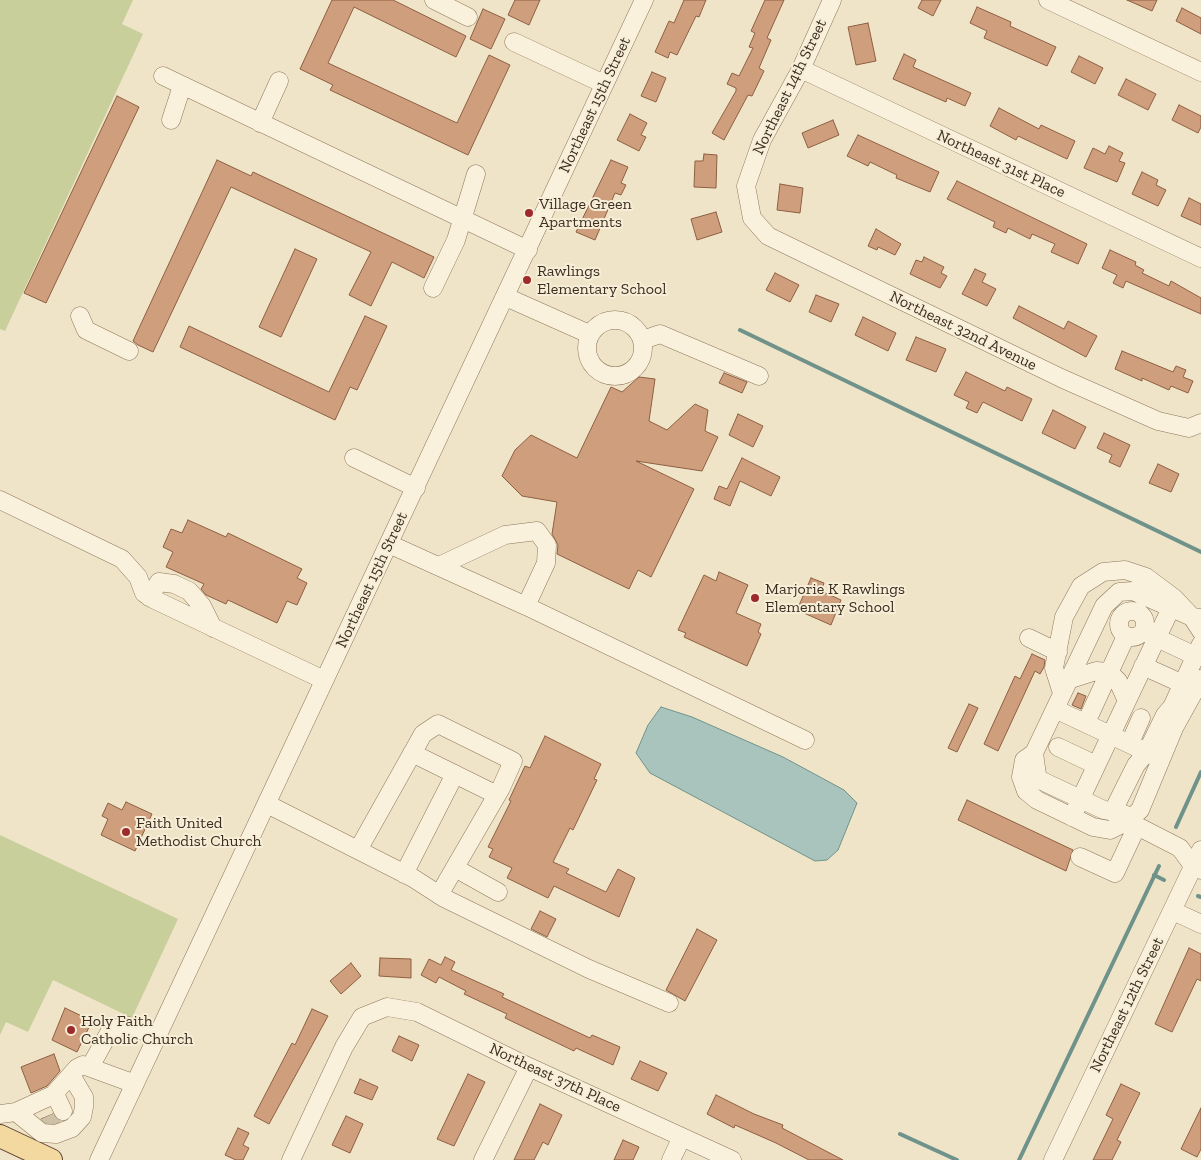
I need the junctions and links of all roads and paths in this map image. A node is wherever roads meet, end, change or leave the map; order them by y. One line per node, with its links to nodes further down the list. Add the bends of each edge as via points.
1 (434, 0): 5 (street)
2 (644, 0): 11 (street, Northeast 15th Street)
3 (832, 0): 7 (street, Northeast 14th Street)
4 (1048, 0): 8 (street)
5 (468, 16)
6 (514, 42): 11 (street)
7 (801, 68): 16 (street, Northeast 14th Street, via 762,140 746,186); 19 (street, Northeast 31st Place)
8 (1201, 72)
9 (163, 76): 12 (street)
10 (279, 80): 14 (street)
11 (604, 84): 18 (street, Northeast 15th Street)
12 (182, 86): 13 (street); 14 (street)
13 (171, 120)
14 (260, 123): 17 (street)
15 (476, 174): 17 (street)
16 (749, 204): 27 (street, Northeast 32nd Avenue, via 752,218 768,236 821,263 1158,422 1189,428)
17 (463, 220): 18 (street); 20 (street)
18 (528, 250): 21 (street, Northeast 15th Street)
19 (1201, 258)
20 (433, 288)
21 (506, 297): 23 (street); 29 (street, Northeast 15th Street)
22 (80, 316): 25 (street, via 86,330)
23 (588, 334): 24 (street, via 606,320 629,322); 24 (street, via 586,357 601,374 616,376 623,376 641,362)
24 (643, 340): 26 (street, via 660,334)
25 (129, 351)
26 (759, 376)
27 (1199, 424)
28 (354, 458): 29 (street)
29 (416, 488): 31 (street, Northeast 15th Street)
30 (0, 500): 44 (street, via 122,558 132,567 144,593 150,597)
31 (389, 544): 32 (street); 44 (street, Northeast 15th Street)
32 (439, 566): 33 (street); 33 (street, via 505,535 537,531 547,545 546,563)
33 (526, 606): 51 (street)
34 (1171, 608): 35 (street); 38 (street); 46 (street, via 1133,591 1119,592 1104,606)
35 (1198, 622): 40 (street, via 1146,577 1125,570 1103,572 1080,586 1072,599 1064,617)
36 (1126, 636): 42 (street)
37 (1029, 638): 40 (street)
38 (1157, 638): 39 (street); 41 (street)
39 (1195, 648): 45 (street)
40 (1058, 652): 46 (street, via 1054,668)
41 (1143, 666): 45 (street); 47 (street)
42 (1109, 672): 46 (street, via 1096,671); 47 (street, via 1118,681); 48 (street)
43 (1201, 679): 56 (street)
44 (324, 680): 61 (street, Northeast 15th Street)
45 (1183, 684): 56 (street)
46 (1062, 694): 50 (street); 55 (street)
47 (1127, 701): 50 (street)
48 (1090, 714)
49 (1141, 718): 52 (street)
50 (1111, 734): 52 (street); 57 (street)
51 (806, 740)
52 (1130, 744): 56 (street)
53 (1058, 747): 57 (street)
54 (412, 752): 58 (street); 59 (street, via 423,734 438,724 513,761); 64 (street)
55 (1034, 753): 60 (street, via 1040,780); 62 (street, via 1024,760 1021,776 1026,791)
56 (1154, 755): 63 (street, via 1140,810)
57 (1096, 765): 60 (street)
58 (455, 774): 59 (street); 69 (street)
59 (497, 795): 67 (street)
60 (1081, 800): 62 (street); 63 (street)
61 (267, 804): 64 (street); 75 (street, Northeast 15th Street)
62 (1072, 817): 63 (street, via 1093,827 1110,830)
63 (1127, 819): 66 (street, via 1115,873); 68 (street, via 1180,848)
64 (358, 850): 69 (street)
65 (1201, 850): 68 (street, Northeast 12th Street)
66 (1080, 857)
67 (454, 868): 70 (street); 71 (street)
68 (1197, 868): 72 (street, Northeast 12th Street)
69 (404, 874): 71 (street)
70 (498, 892)
71 (439, 895): 74 (street, via 589,969)
72 (1173, 911): 73 (street); 90 (street, Northeast 12th Street)
73 (1201, 924)
74 (669, 1003)
75 (158, 1036): 76 (street, via 125,1025 110,1031); 79 (street, Northeast 15th Street)
76 (90, 1067): 78 (street, via 77,1068); 79 (street)
77 (529, 1067): 83 (street, Northeast 37th Place); 86 (street, Northeast 37th Place, via 417,1012 387,1006 362,1017 344,1048); 87 (street)
78 (71, 1076): 81 (street); 81 (street, via 84,1096 82,1116)
79 (135, 1084): 85 (street, Northeast 15th Street)
80 (8, 1113): 81 (street); 81 (street, via 42,1133)
81 (56, 1117)
82 (0, 1136): 84 (main road)
83 (682, 1137): 88 (street); 89 (street, Northeast 37th Place)
84 (51, 1160)
85 (99, 1160)
86 (292, 1160)
87 (483, 1160)
88 (671, 1160)
89 (732, 1160)
90 (1053, 1160)

